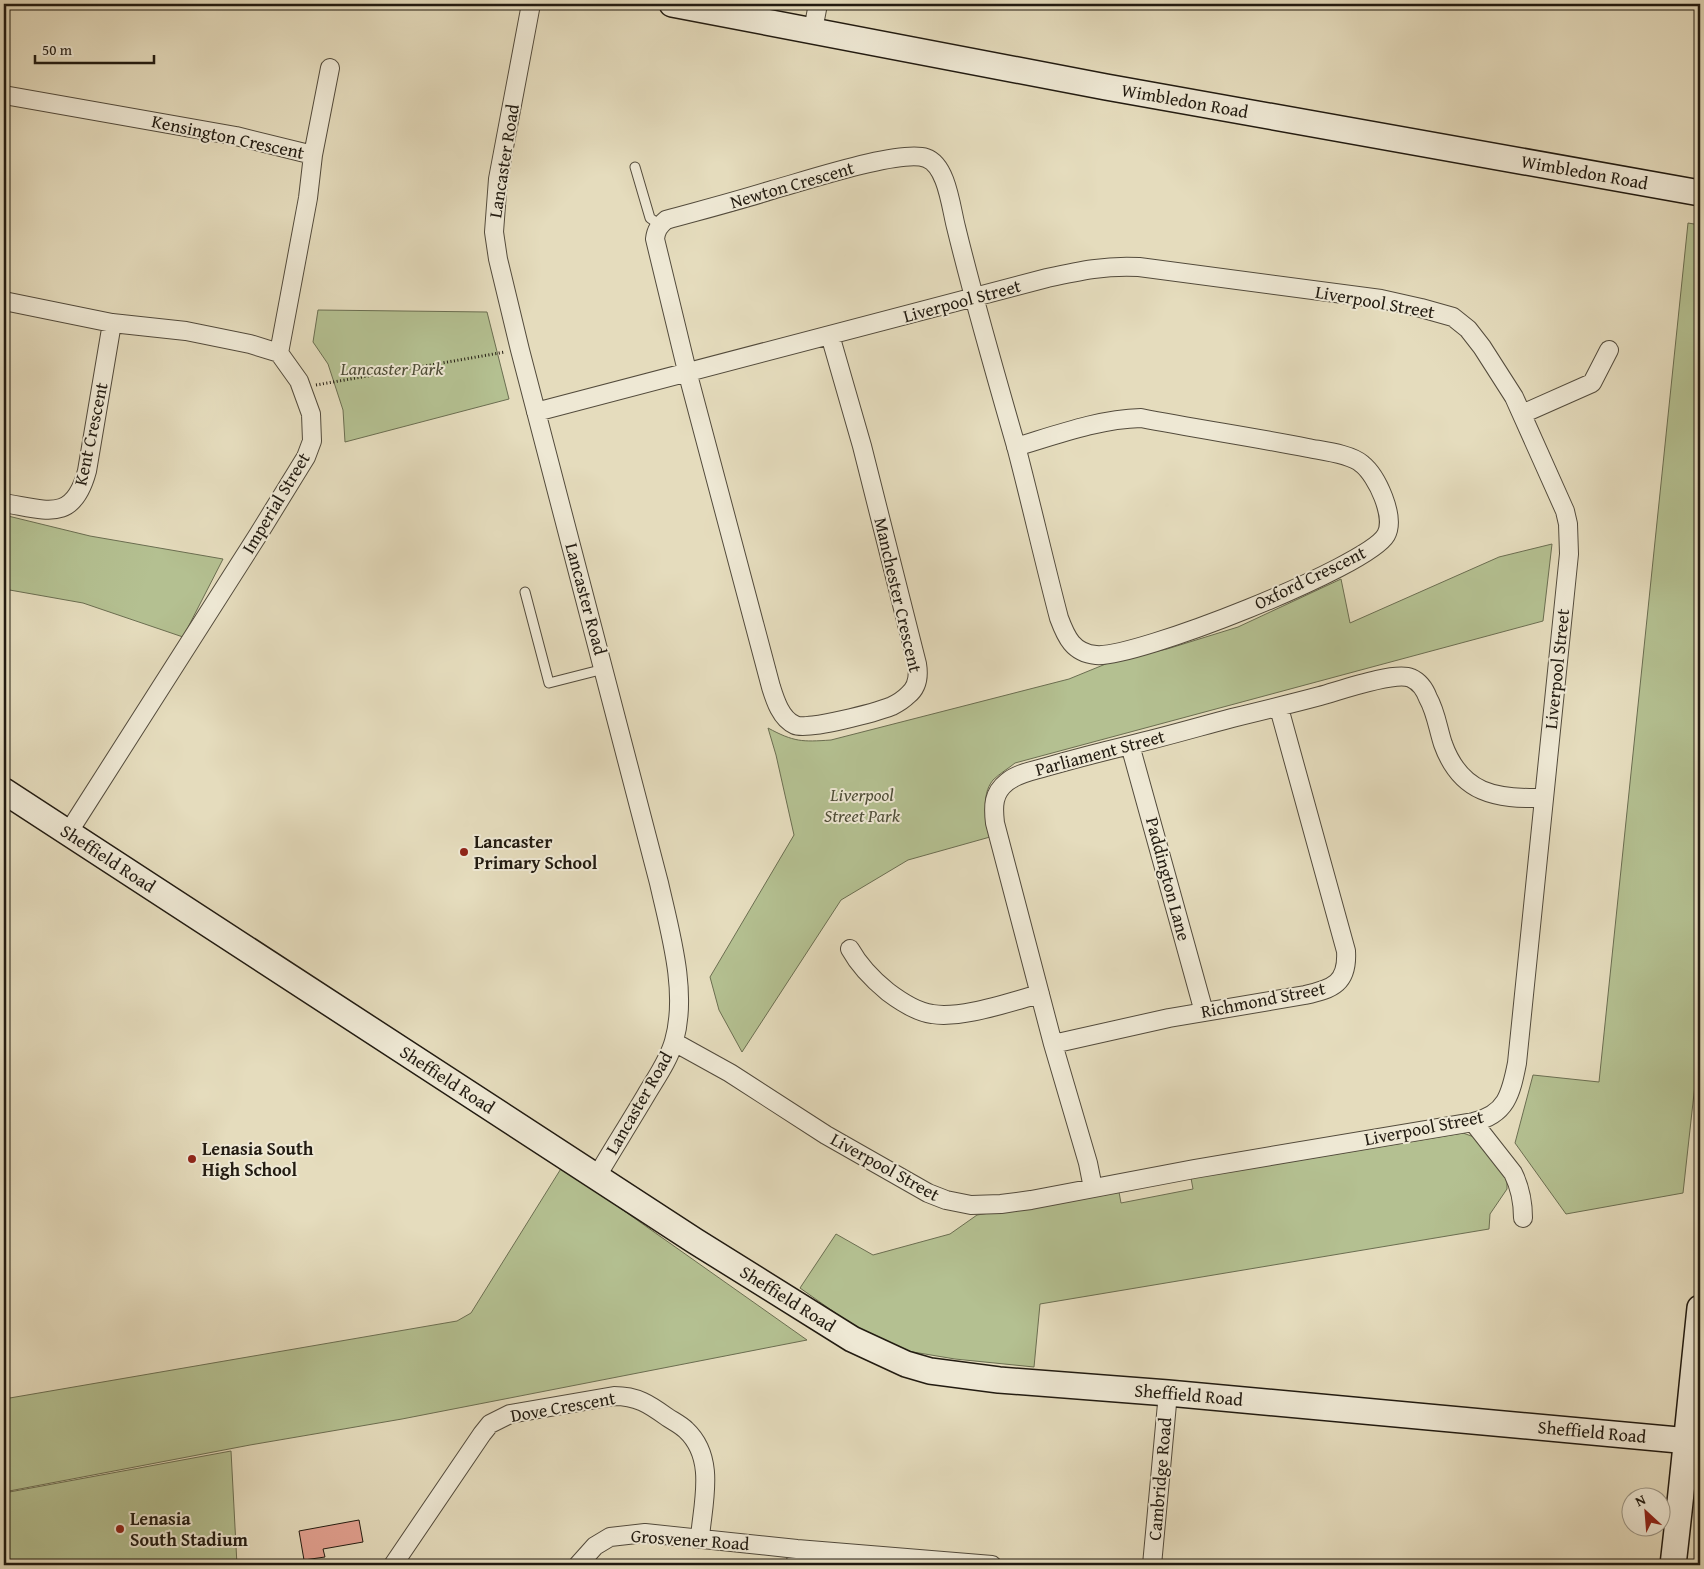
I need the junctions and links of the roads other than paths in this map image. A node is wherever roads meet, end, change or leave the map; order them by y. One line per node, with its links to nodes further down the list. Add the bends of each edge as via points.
1 (531, 4): 18 (street, Lancaster Road, via 498,179 494,232)
2 (672, 4): 4 (street, Wimbledon Road)
3 (818, 4): 4 (street)
4 (813, 30): 9 (street, Wimbledon Road, via 1106,87)
5 (330, 68): 7 (street)
6 (4, 95): 7 (street, Kensington Crescent, via 236,136)
7 (313, 155): 16 (street, Kensington Crescent)
8 (635, 167): 10 (lane, via 650,218)
9 (1700, 193)
10 (660, 225): 11 (street, Newton Crescent, via 666,220 822,176 894,158 923,157 932,160 943,176); 17 (street, via 655,239)
11 (974, 298): 14 (street, Liverpool Street); 19 (street, Liverpool Street, via 1048,278 1116,266 1372,298 1421,308 1453,317 1468,329); 20 (street, Oxford Crescent)
12 (4, 301): 13 (street)
13 (112, 323): 16 (street, via 186,331); 21 (street, Kent Crescent, via 87,471 75,499 64,507 48,510)
14 (830, 335): 17 (street, Liverpool Street); 17 (street, Manchester Crescent, via 871,480 918,675 916,686 891,706 821,725 795,726 787,720 776,701)
15 (1609, 350): 19 (street, via 1592,383)
16 (279, 353): 28 (street, Imperial Street, via 302,387 311,414 312,441 306,457)
17 (687, 372): 18 (street, Liverpool Street)
18 (536, 412): 23 (street, Lancaster Road)
19 (1522, 414): 27 (street, Liverpool Street, via 1565,511 1569,530)
20 (1016, 447): 20 (street, Oxford Crescent, via 1104,422 1141,418 1329,452 1356,460 1370,472 1385,500 1390,524 1380,543 1360,556 1250,608 1146,646 1113,654 1086,654 1069,642 1064,630)
21 (4, 502)
22 (525, 592): 23 (lane, via 549,683)
23 (604, 669): 32 (street, Lancaster Road, via 674,948 678,1012)
24 (1279, 708): 25 (street, Parliament Street); 27 (street, Parliament Street, via 1388,678 1411,678 1426,694 1447,755 1463,778 1473,786 1503,797); 31 (street, Richmond Street, via 1346,951 1346,966 1338,983 1325,991)
25 (1130, 745): 30 (street, Parliament Street, via 1018,775 1006,782 997,794 993,806 995,822); 31 (street, Paddington Lane)
26 (4, 791): 28 (street, Sheffield Road)
27 (1543, 798): 34 (street, Liverpool Street, via 1514,1076 1506,1102 1499,1110)
28 (68, 833): 35 (street, Sheffield Road)
29 (850, 949): 30 (street, via 870,978 914,1008 931,1014 969,1012)
30 (1040, 994): 33 (street, Parliament Street)
31 (1204, 1012): 33 (street, Richmond Street)
32 (674, 1042): 35 (street, Lancaster Road, via 660,1072); 36 (street, Liverpool Street, via 730,1072 826,1135 946,1200 971,1205 1001,1204)
33 (1053, 1044): 36 (street, Parliament Street)
34 (1472, 1122): 36 (street, Liverpool Street); 37 (street, via 1513,1173 1518,1183)
35 (597, 1176): 39 (street, Sheffield Road, via 852,1339 906,1364 930,1371 999,1380)
36 (1093, 1188)
37 (1523, 1218)
38 (1700, 1308): 40 (street, via 1689,1412)
39 (1168, 1393): 40 (street, Sheffield Road); 47 (street, Cambridge Road)
40 (1694, 1442): 48 (street)
41 (700, 1538): 42 (street, Grosvener Road); 44 (street, Dove Crescent, via 706,1468 704,1456 695,1440 652,1406 628,1396 614,1396 510,1414 490,1424); 45 (street, Grosvener Road, via 645,1533 610,1537 595,1546)
42 (796, 1557): 43 (street, Grosvener Road)
43 (969, 1564): 46 (street, Grosvener Road)
44 (393, 1565)
45 (578, 1565)
46 (992, 1565)
47 (1152, 1565)
48 (1673, 1565)

